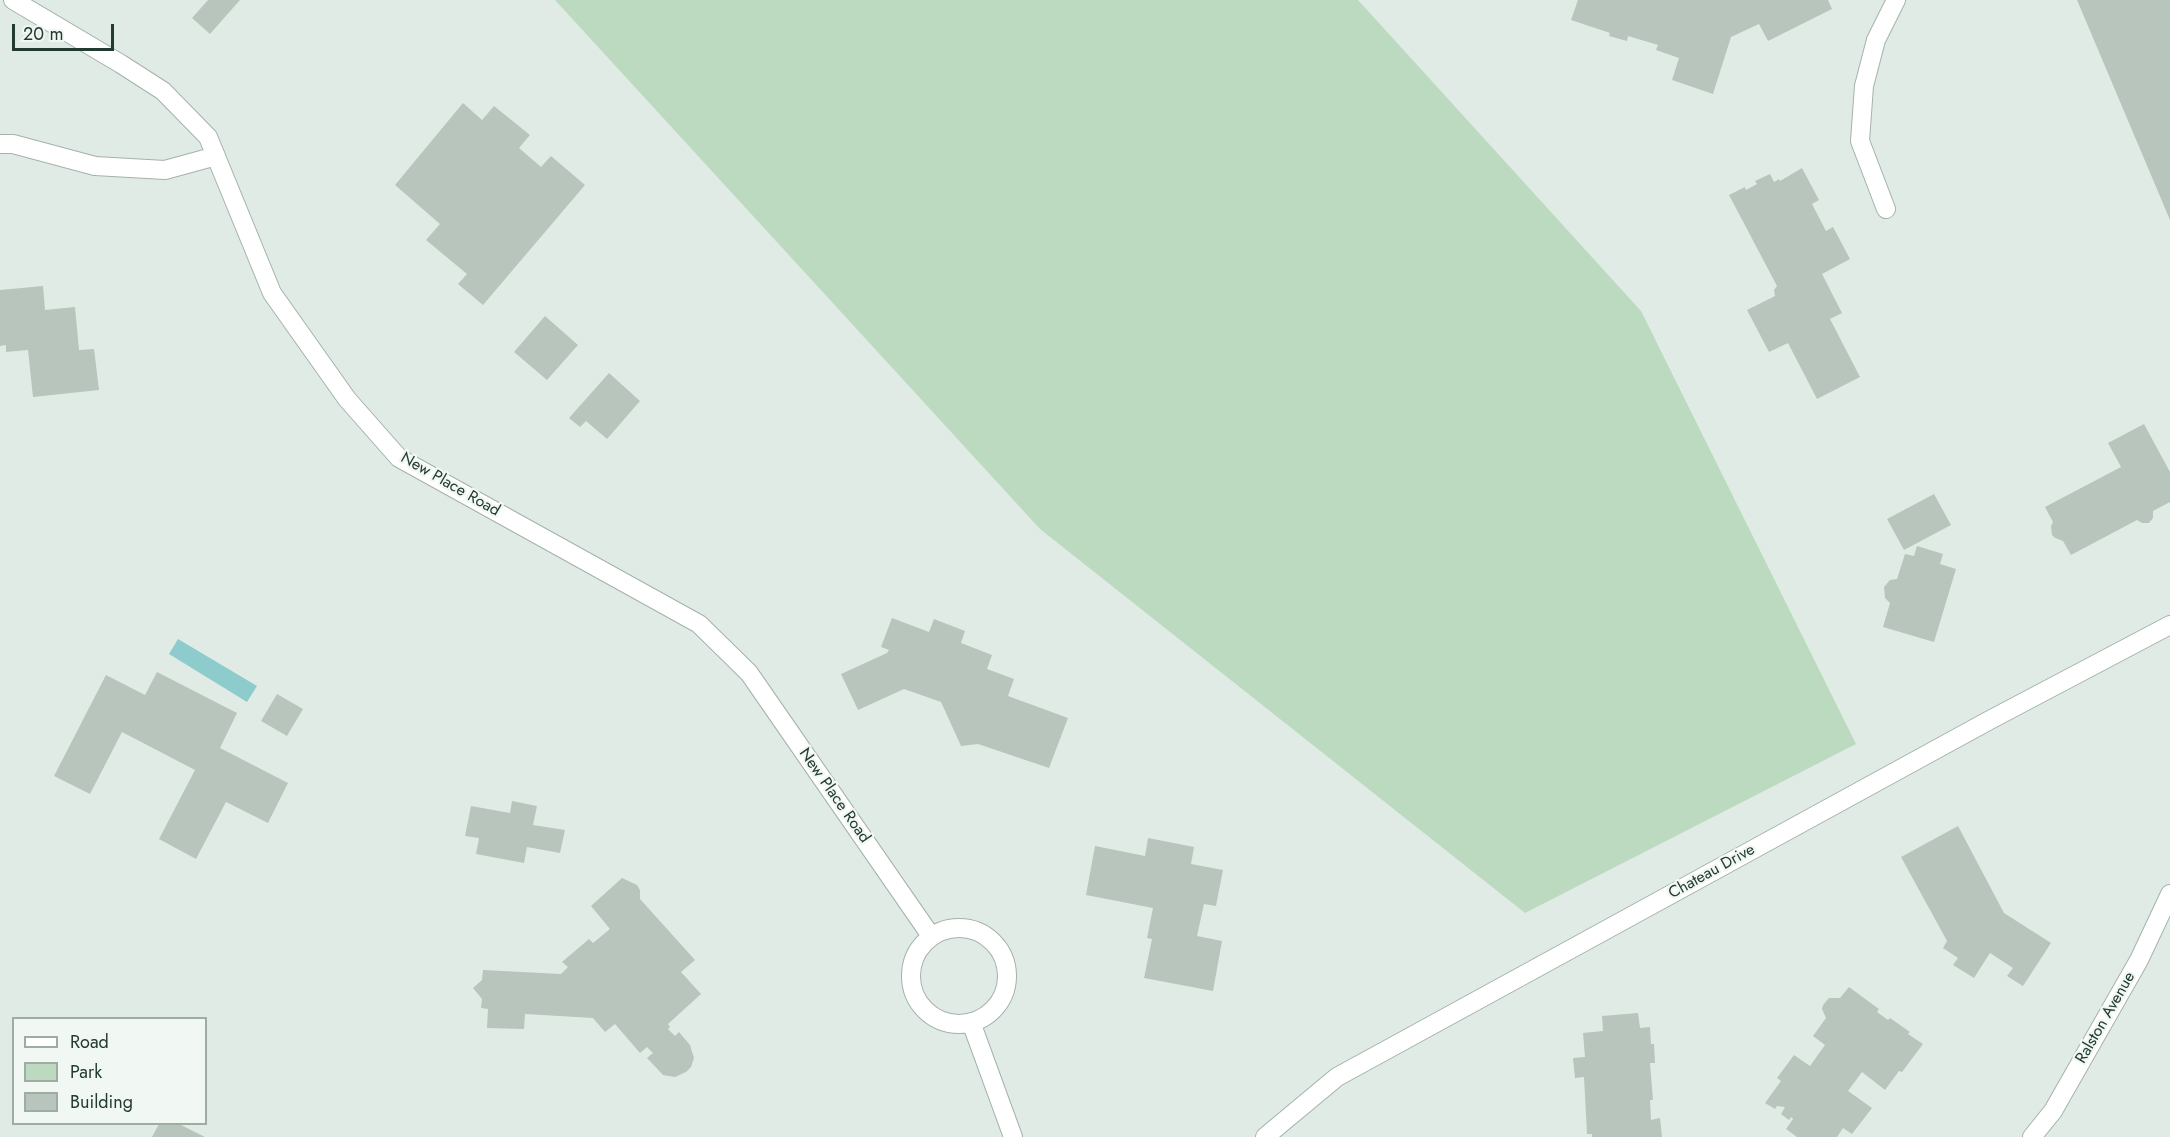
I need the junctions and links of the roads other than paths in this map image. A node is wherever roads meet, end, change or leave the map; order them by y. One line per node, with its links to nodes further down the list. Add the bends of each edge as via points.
1 (13, 0): 4 (street, New Place Road, via 163,92 208,137)
2 (1896, 0): 5 (street, via 1876,40 1864,86 1860,141)
3 (0, 144): 4 (street, via 95,166 165,170)
4 (216, 156): 8 (street, New Place Road, via 272,293 346,399 399,458 699,624 748,673)
5 (1886, 209)
6 (2170, 625): 11 (street, Chateau Drive, via 1988,720 1337,1077)
7 (2170, 894): 12 (street, Ralston Avenue, via 2139,960 2053,1111)
8 (931, 936): 9 (street, via 912,963 910,980 914,996 938,1020); 9 (street, via 961,927 978,931 995,943 1004,957 1008,974 1005,994 983,1019)
9 (971, 1022): 10 (street)
10 (1013, 1137)
11 (1265, 1137)
12 (2032, 1137)

